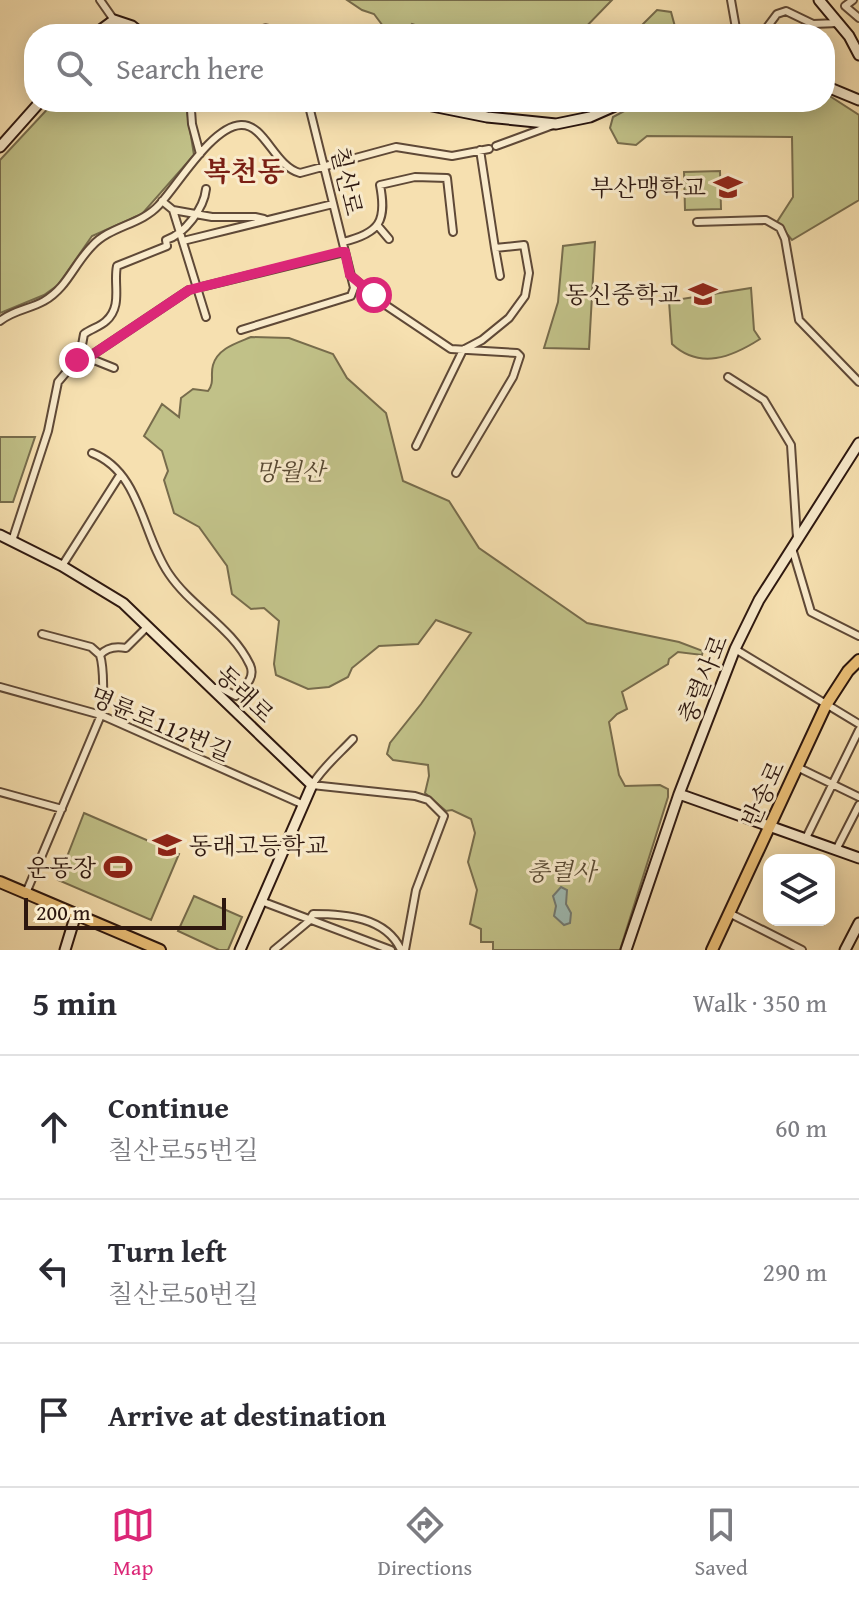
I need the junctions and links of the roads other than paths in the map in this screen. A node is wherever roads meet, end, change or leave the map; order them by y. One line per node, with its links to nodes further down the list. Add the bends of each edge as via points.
1 (100, 0): 6 (street)
2 (731, 0): 10 (street)
3 (819, 0): 7 (street)
4 (853, 0): 5 (street, via 845,6)
5 (859, 18)
6 (114, 20): 8 (street); 9 (street)
7 (838, 23): 12 (street); 14 (street)
8 (109, 24)
9 (126, 24)
10 (735, 24)
11 (770, 24): 13 (street, via 786,11)
12 (813, 24)
13 (813, 24)
14 (859, 55)
15 (835, 90): 16 (street)
16 (859, 100)
17 (31, 112): 24 (street)
18 (191, 112): 27 (street)
19 (310, 112): 28 (street, 칠산로)
20 (462, 112): 22 (street)
21 (601, 112): 22 (street)
22 (556, 124): 23 (street)
23 (496, 146)
24 (0, 147)
25 (489, 149): 26 (street)
26 (480, 150): 28 (street, via 452,156 396,147); 41 (street)
27 (200, 154): 28 (street, via 225,131 248,125 291,170 309,173); 30 (street)
28 (324, 167): 31 (street, 칠산로)
29 (206, 189): 33 (street, via 205,200)
30 (162, 201): 32 (street); 47 (street, via 142,219 93,244 60,289 43,302)
31 (333, 204): 34 (street); 40 (street, 칠산로)
32 (173, 210): 33 (street); 38 (street)
33 (193, 215): 34 (street); 38 (street)
34 (268, 220): 38 (street)
35 (697, 222): 54 (street, via 766,220 780,228 799,320)
36 (378, 226): 37 (street, via 384,206 380,185 441,177 447,178); 39 (street); 40 (street)
37 (453, 232)
38 (182, 238): 45 (street); 51 (street, via 166,240 167,246 117,266 118,300 107,321 84,334)
39 (389, 239)
40 (343, 242): 42 (street, 칠산로)
41 (495, 248): 44 (street); 49 (street, via 524,245 529,284 509,318)
42 (345, 252): 43 (street, 칠산로); 45 (street)
43 (350, 275): 48 (street, via 351,296); 49 (street, via 434,339)
44 (500, 276)
45 (197, 287): 46 (street); 50 (street)
46 (206, 317)
47 (0, 321)
48 (241, 330)
49 (463, 350): 56 (street); 58 (street, via 517,353 520,359)
50 (89, 358): 51 (street); 52 (street)
51 (77, 360): 61 (street, via 58,382)
52 (114, 368)
53 (728, 377): 62 (street, via 764,400 791,445)
54 (859, 382)
55 (859, 443): 62 (street, 충렬사로)
56 (416, 446)
57 (92, 453): 59 (street)
58 (456, 473)
59 (120, 475): 63 (street); 71 (street, via 170,575 231,635 252,672 236,696)
60 (0, 535): 61 (street, 동래로)
61 (12, 542): 63 (street, 동래로)
62 (795, 544): 66 (street, via 811,612); 67 (street, 충렬사로)
63 (62, 566): 64 (street, 동래로, via 123,603)
64 (147, 627): 68 (street, via 126,648); 71 (street, 동래로)
65 (42, 634): 68 (street, via 91,647)
66 (859, 636)
67 (735, 649): 72 (street); 80 (street, 충렬사로)
68 (100, 655): 73 (street)
69 (859, 660): 72 (main road, 반송로)
70 (0, 687): 73 (street, 명륜로112번길)
71 (209, 687): 78 (street, 동래로)
72 (826, 705): 74 (street); 76 (main road, 반송로)
73 (101, 715): 82 (street, 명륜로112번길); 84 (street)
74 (859, 727): 77 (street)
75 (353, 739): 78 (street)
76 (797, 767): 77 (street); 85 (main road, 반송로)
77 (832, 784): 81 (street); 86 (street)
78 (312, 785): 82 (street); 103 (street, via 415,796 428,800 444,816 416,890)
79 (0, 792): 84 (street)
80 (679, 794): 85 (street); 104 (street, 충렬사로)
81 (859, 797)
82 (304, 805): 91 (street)
83 (859, 805): 87 (street)
84 (62, 809): 90 (street)
85 (770, 825): 86 (street); 92 (main road, 반송로)
86 (806, 838): 87 (street)
87 (836, 850): 88 (street)
88 (859, 858)
89 (0, 882): 90 (main road)
90 (26, 893): 93 (main road)
91 (261, 901): 94 (street); 100 (street)
92 (729, 913): 96 (street); 105 (main road, 반송로)
93 (76, 914): 98 (street); 99 (main road)
94 (309, 921): 101 (street); 102 (street); 103 (street, via 313,914 365,919)
95 (859, 923): 97 (street)
96 (785, 941): 106 (street); 107 (street)
97 (851, 945)
98 (65, 950)
99 (160, 950)
100 (240, 950)
101 (274, 950)
102 (391, 950)
103 (403, 950)
104 (626, 950)
105 (712, 950)
106 (781, 950)
107 (802, 950)

